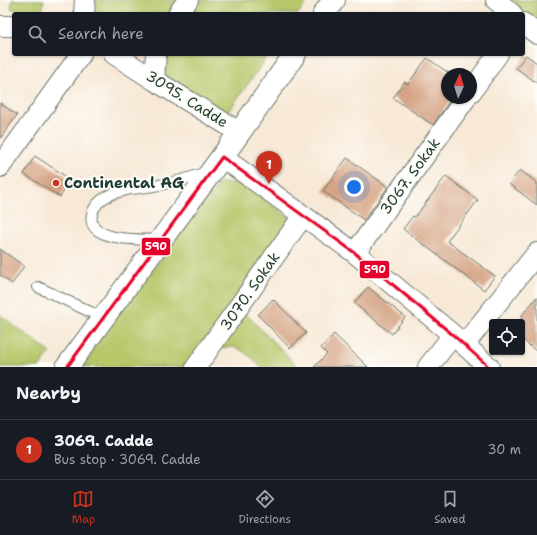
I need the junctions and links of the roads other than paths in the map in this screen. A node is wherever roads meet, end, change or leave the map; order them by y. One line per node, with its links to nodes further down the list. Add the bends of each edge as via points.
1 (85, 0): 5 (street)
2 (188, 0): 6 (street)
3 (334, 0): 7 (street)
4 (496, 0): 8 (street)
5 (84, 12)
6 (179, 12)
7 (325, 12)
8 (510, 12)
9 (525, 25): 12 (street)
10 (0, 26): 11 (street)
11 (12, 26)
12 (537, 34)
13 (80, 56): 23 (street)
14 (117, 56): 18 (street, 3095. Cadde)
15 (156, 56): 18 (street)
16 (294, 56): 21 (street)
17 (497, 56): 19 (street)
18 (154, 80): 21 (street, 3095. Cadde)
19 (477, 84)
20 (462, 104): 26 (street, 3067. Sokak)
21 (239, 132): 22 (street)
22 (217, 164): 24 (street); 25 (street); 25 (lane, via 190,178 117,192 107,196 94,209 91,218 94,227 100,232 122,238)
23 (0, 167)
24 (303, 216): 26 (street); 32 (street, 3070. Sokak)
25 (160, 240): 29 (street)
26 (354, 253): 30 (street)
27 (537, 253): 30 (street)
28 (38, 286): 29 (lane)
29 (103, 318): 31 (street)
30 (459, 340): 33 (street); 34 (street)
31 (67, 367)
32 (196, 367)
33 (428, 367)
34 (489, 367)

